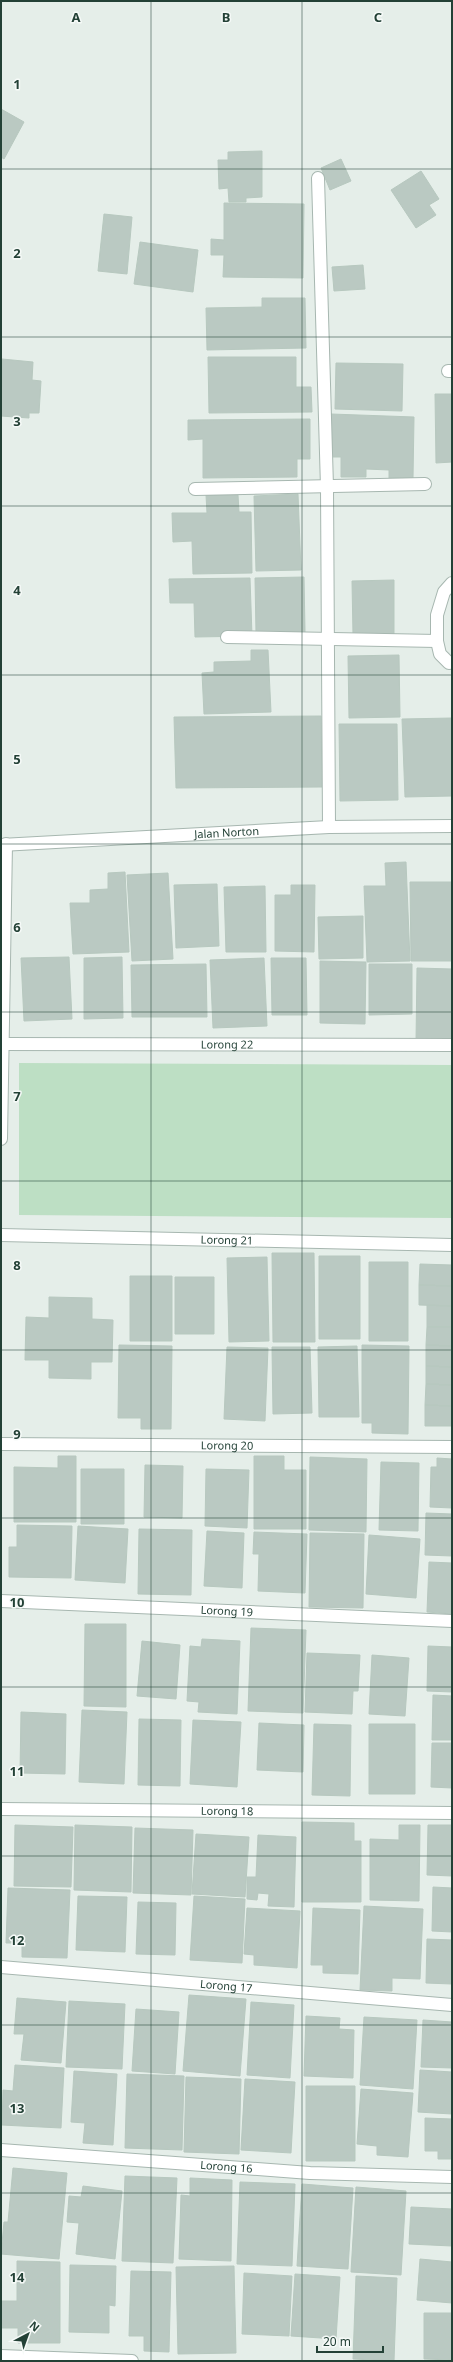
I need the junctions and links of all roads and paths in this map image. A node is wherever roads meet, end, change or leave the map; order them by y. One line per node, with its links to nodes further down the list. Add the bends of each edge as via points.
1 (318, 178): 3 (street)
2 (425, 484): 3 (street)
3 (327, 487): 4 (street); 7 (street)
4 (195, 489)
5 (452, 583): 8 (street, via 444,592 437,615)
6 (227, 637): 7 (street)
7 (329, 639): 8 (street); 11 (street)
8 (437, 641): 9 (street, via 440,654)
9 (449, 663)
10 (452, 826): 11 (street, Jalan Norton)
11 (330, 827): 12 (street, Jalan Norton)
12 (3, 844): 13 (street)
13 (2, 1044): 14 (street, Lorong 22); 15 (street)
14 (452, 1045)
15 (1, 1139)
16 (1, 1235): 17 (street, Lorong 21)
17 (452, 1245)
18 (1, 1444): 19 (street, Lorong 20)
19 (452, 1447)
20 (1, 1601): 21 (street, Lorong 19)
21 (452, 1622)
22 (1, 1809): 23 (street, Lorong 18)
23 (452, 1813)
24 (1, 1967): 25 (street, Lorong 17)
25 (452, 2005)
26 (1, 2150): 27 (street, Lorong 16, via 310,2173)
27 (452, 2177)
28 (1, 2356): 29 (street)
29 (132, 2361)

